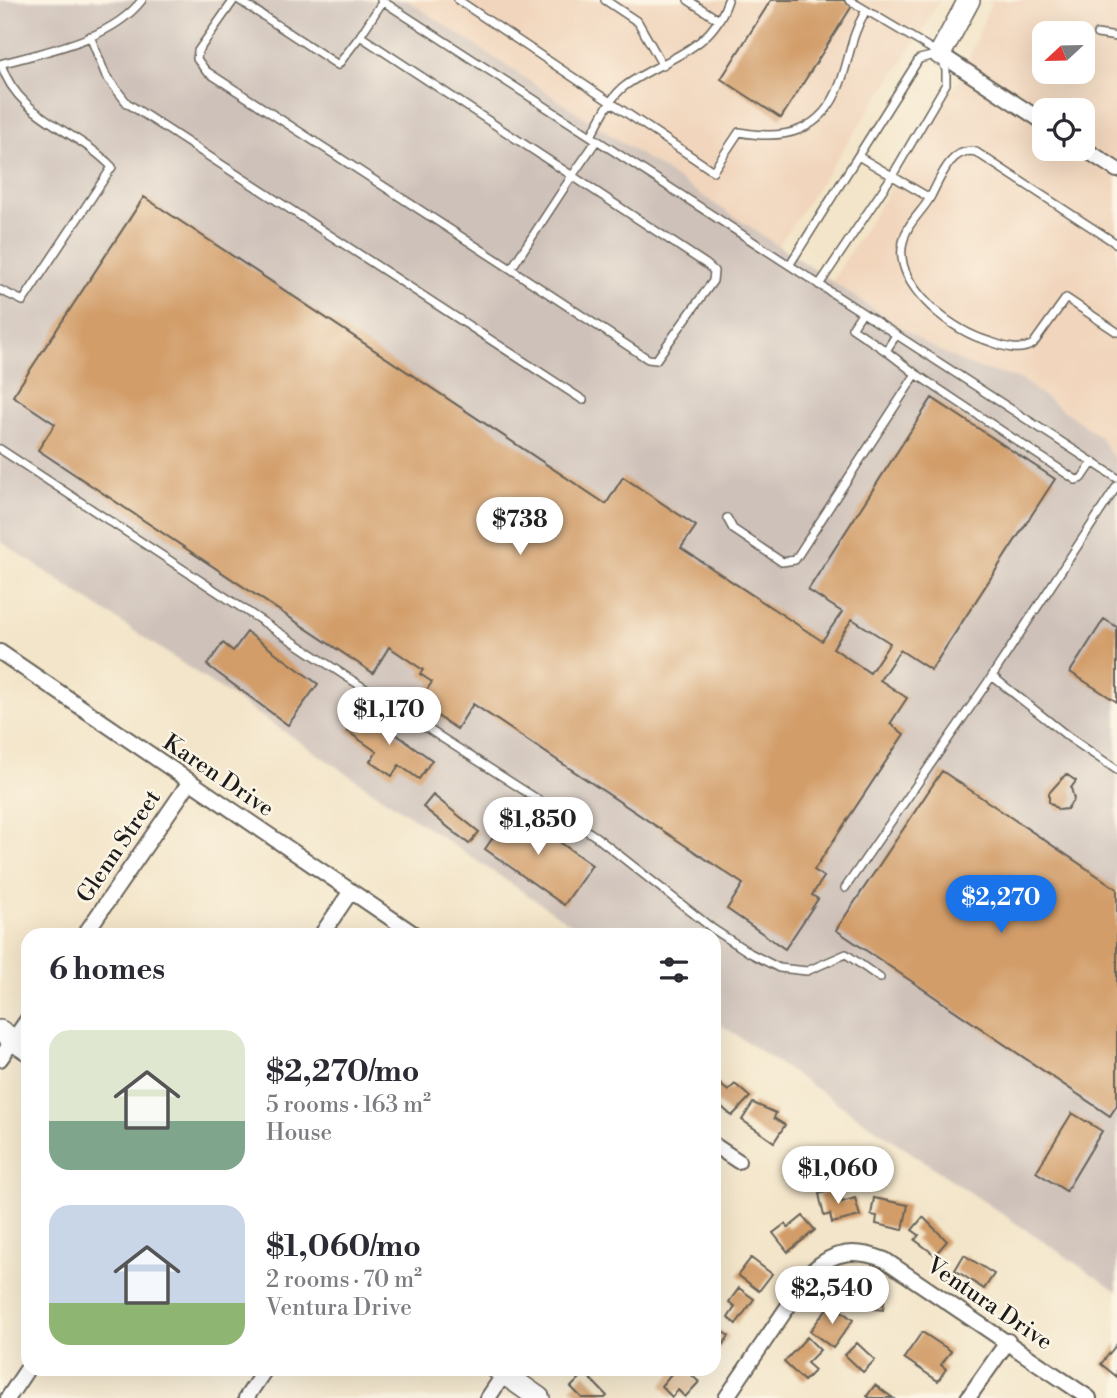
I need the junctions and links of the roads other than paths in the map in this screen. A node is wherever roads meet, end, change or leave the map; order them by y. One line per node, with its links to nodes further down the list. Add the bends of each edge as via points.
1 (142, 0): 15 (lane, via 132,13)
2 (236, 0): 16 (lane, via 338,65); 32 (lane, via 198,51 197,59 206,71)
3 (382, 0): 11 (lane); 16 (lane)
4 (400, 0): 11 (lane)
5 (458, 0): 21 (lane)
6 (605, 0): 20 (lane, via 638,22)
7 (688, 0): 13 (lane)
8 (728, 0): 13 (lane)
9 (849, 0): 12 (lane)
10 (968, 0): 18 (street)
11 (395, 9): 23 (lane)
12 (865, 12): 18 (lane); 21 (lane, via 831,105 805,128 785,136 739,132 713,171)
13 (717, 19): 20 (lane, via 707,35)
14 (1097, 34): 17 (lane)
15 (90, 36): 19 (lane); 40 (lane, via 106,76 127,103)
16 (360, 36): 27 (lane)
17 (1117, 37)
18 (940, 54): 22 (street); 24 (lane, via 919,59); 28 (lane, via 947,70 946,84)
19 (0, 64): 34 (lane, via 21,101 113,167 23,301)
20 (663, 66): 21 (lane, via 622,87)
21 (611, 103): 23 (lane)
22 (1032, 114)
23 (594, 138): 27 (lane); 31 (lane)
24 (858, 156): 28 (lane); 31 (lane)
25 (1095, 156): 26 (street)
26 (1117, 170)
27 (572, 176): 32 (lane); 32 (lane, via 706,264 714,271 713,281 656,360)
28 (892, 176): 29 (lane); 33 (lane)
29 (930, 198): 30 (lane, via 939,176 957,155 968,150); 36 (lane, via 909,224 902,242 903,267 915,292 968,334 1014,349 1027,348 1066,298)
30 (1117, 244)
31 (790, 264): 33 (lane)
32 (511, 269)
33 (820, 285): 35 (lane)
34 (0, 290)
35 (862, 313): 37 (lane); 38 (lane, via 852,328)
36 (1117, 332)
37 (896, 335): 38 (lane); 42 (lane)
38 (886, 351): 39 (lane)
39 (916, 374): 42 (lane, via 1076,480 1083,478); 45 (lane, via 795,560 782,562 733,529)
40 (583, 400)
41 (0, 449): 55 (lane, via 596,836)
42 (1093, 462): 43 (lane)
43 (1117, 478)
44 (1117, 486): 47 (lane)
45 (727, 518)
46 (0, 652): 49 (street, Karen Drive)
47 (992, 676): 48 (lane); 50 (lane)
48 (1117, 770)
49 (189, 783): 51 (street, Karen Drive); 52 (street, Glenn Street)
50 (845, 888)
51 (351, 891): 53 (street); 54 (street, Karen Drive)
52 (89, 928)
53 (326, 928)
54 (405, 928)
55 (716, 928)
56 (721, 932): 57 (lane, via 779,968 807,971 846,954)
57 (880, 978)
58 (14, 1040): 59 (street)
59 (0, 1059)
60 (721, 1150): 61 (street)
61 (738, 1161)
62 (1007, 1341): 71 (street, Ventura Drive, via 885,1259 846,1252 827,1258 812,1271); 72 (street); 73 (street, Ventura Drive)
63 (23, 1376): 67 (street)
64 (261, 1376): 68 (street)
65 (500, 1376): 69 (street)
66 (511, 1376): 70 (street)
67 (8, 1398)
68 (246, 1398)
69 (488, 1398)
70 (539, 1398)
71 (726, 1398)
72 (968, 1398)
73 (1089, 1398)

